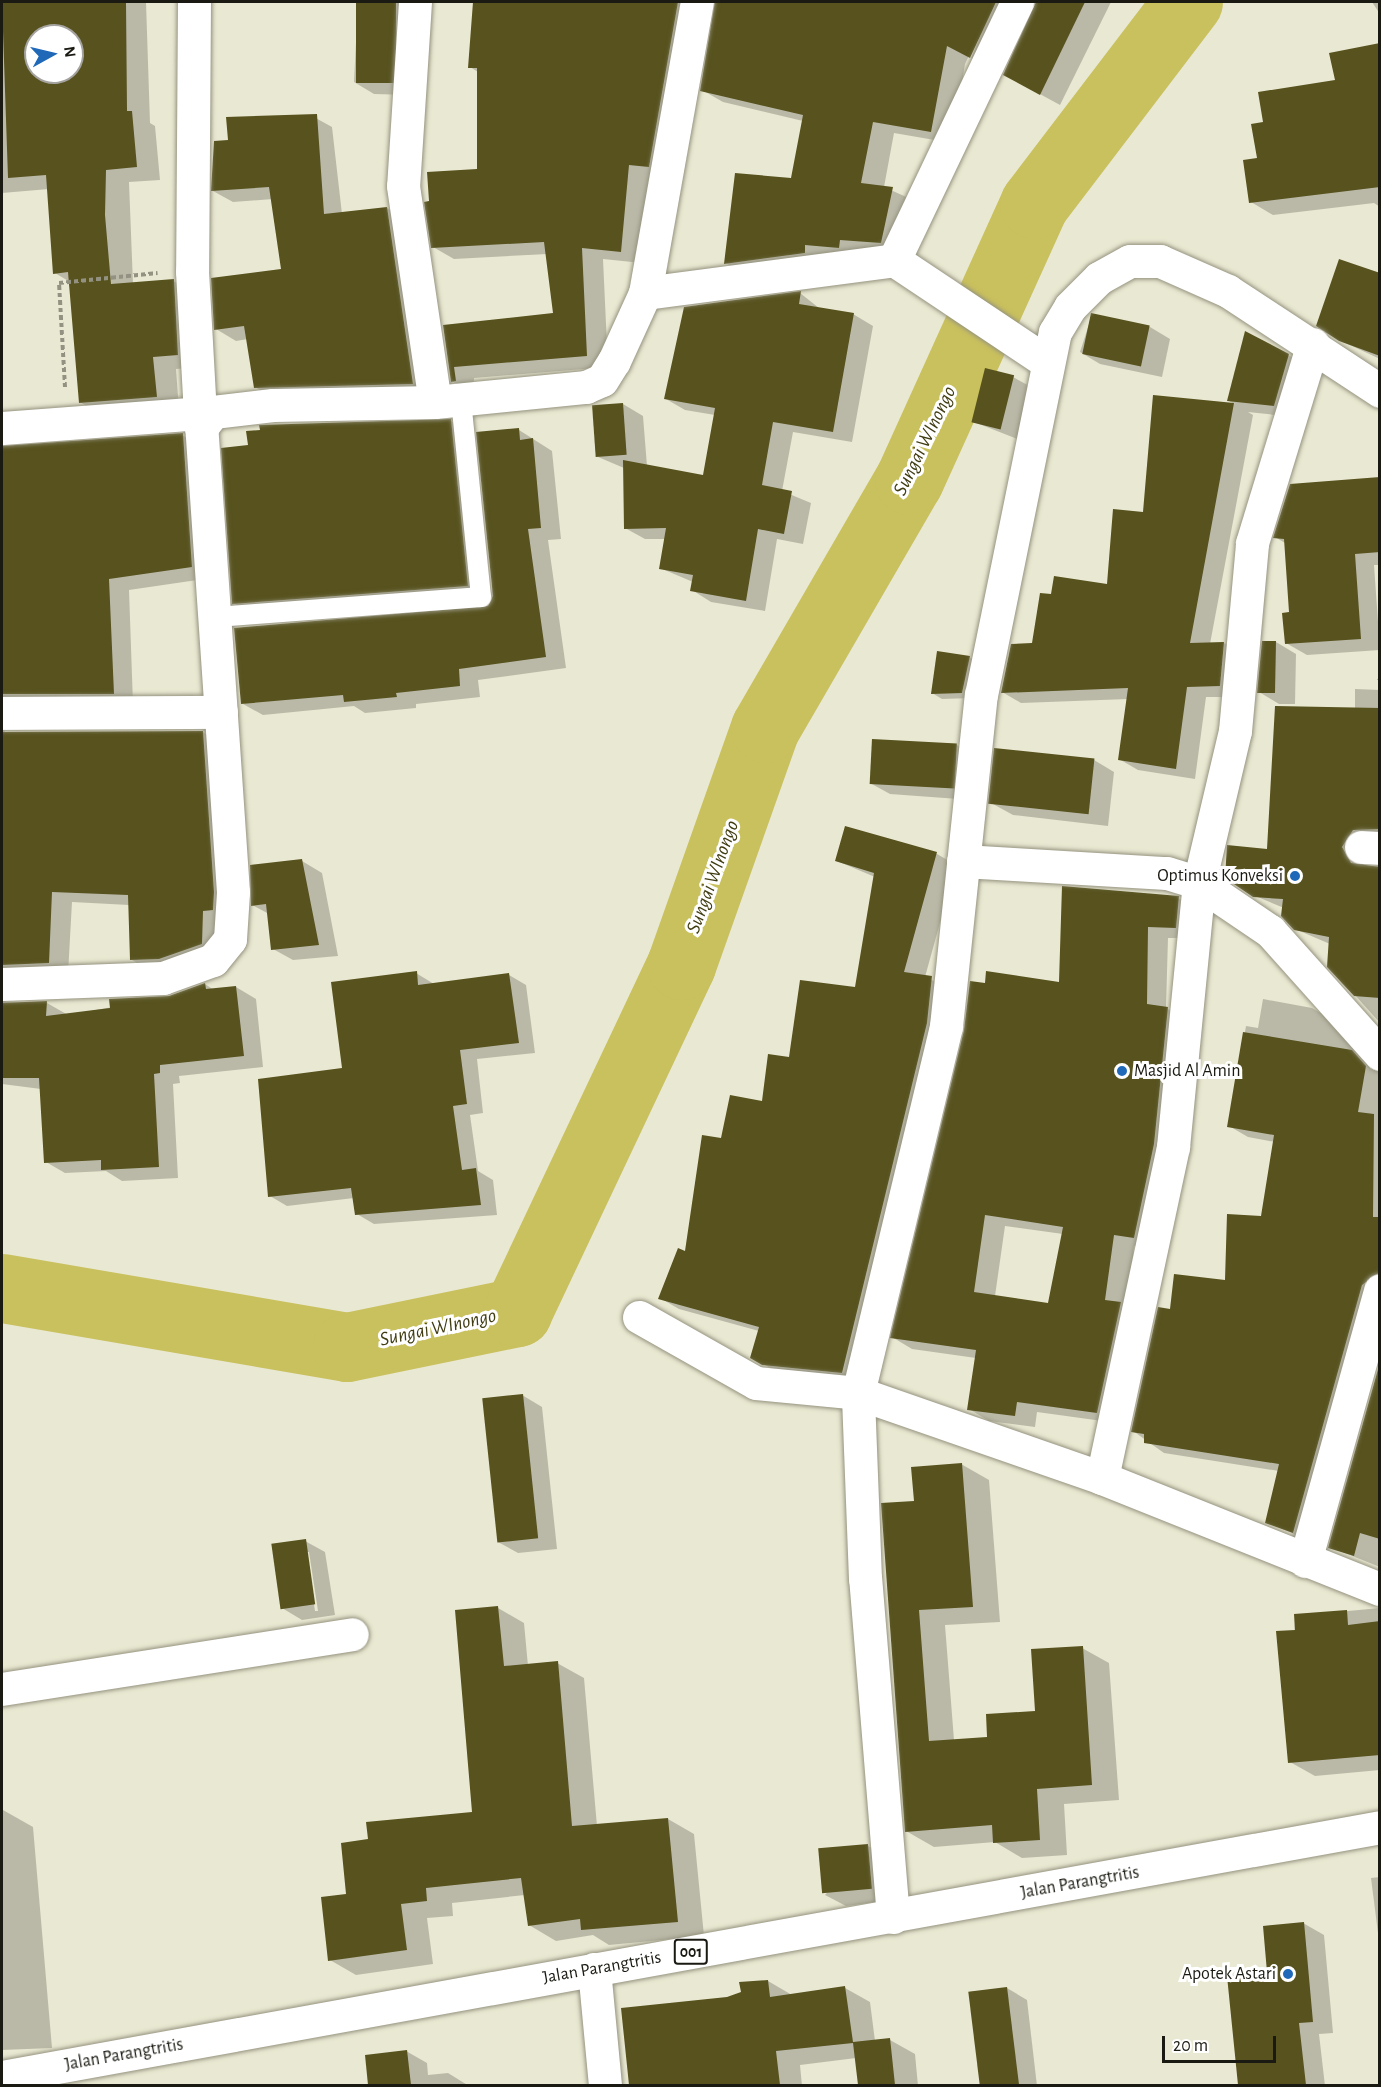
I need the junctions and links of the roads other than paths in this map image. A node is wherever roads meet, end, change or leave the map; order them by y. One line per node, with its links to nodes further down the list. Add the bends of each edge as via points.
1 (194, 2): 11 (street, via 192,270)
2 (415, 2): 10 (street, via 403,186)
3 (697, 2): 6 (street)
4 (1014, 3): 5 (street)
5 (894, 260): 6 (street); 8 (street)
6 (645, 293): 10 (street, via 602,380 554,393)
7 (1313, 344): 8 (street, via 1201,275 1160,261 1138,261 1115,267 1083,292 1055,332); 9 (street); 17 (street, via 1252,543 1235,731)
8 (1047, 362): 16 (street, via 981,695)
9 (1380, 391)
10 (448, 401): 11 (street, via 273,405); 13 (lane, via 481,597)
11 (207, 412): 12 (street); 13 (street, via 201,428)
12 (2, 428)
13 (216, 617): 14 (street)
14 (221, 712): 15 (street); 18 (street, via 233,911 230,939 222,950 199,968 163,978)
15 (2, 713)
16 (963, 861): 17 (street, via 1167,873); 22 (street, via 946,1026)
17 (1199, 883): 19 (street, via 1270,931); 23 (street, via 1173,1147)
18 (2, 984)
19 (1380, 1054)
20 (1380, 1290): 24 (street)
21 (639, 1317): 22 (street, via 756,1383)
22 (858, 1393): 23 (street); 29 (street, via 865,1579)
23 (1102, 1478): 24 (street)
24 (1305, 1561): 25 (street)
25 (1380, 1589)
26 (352, 1634): 27 (street)
27 (2, 1689)
28 (1380, 1827): 29 (street, Jalan Parangtritis / 001)
29 (893, 1917): 30 (street, Jalan Parangtritis / 001)
30 (594, 1969): 31 (street, Jalan Parangtritis / 001); 32 (street)
31 (2, 2077)
32 (605, 2085)

